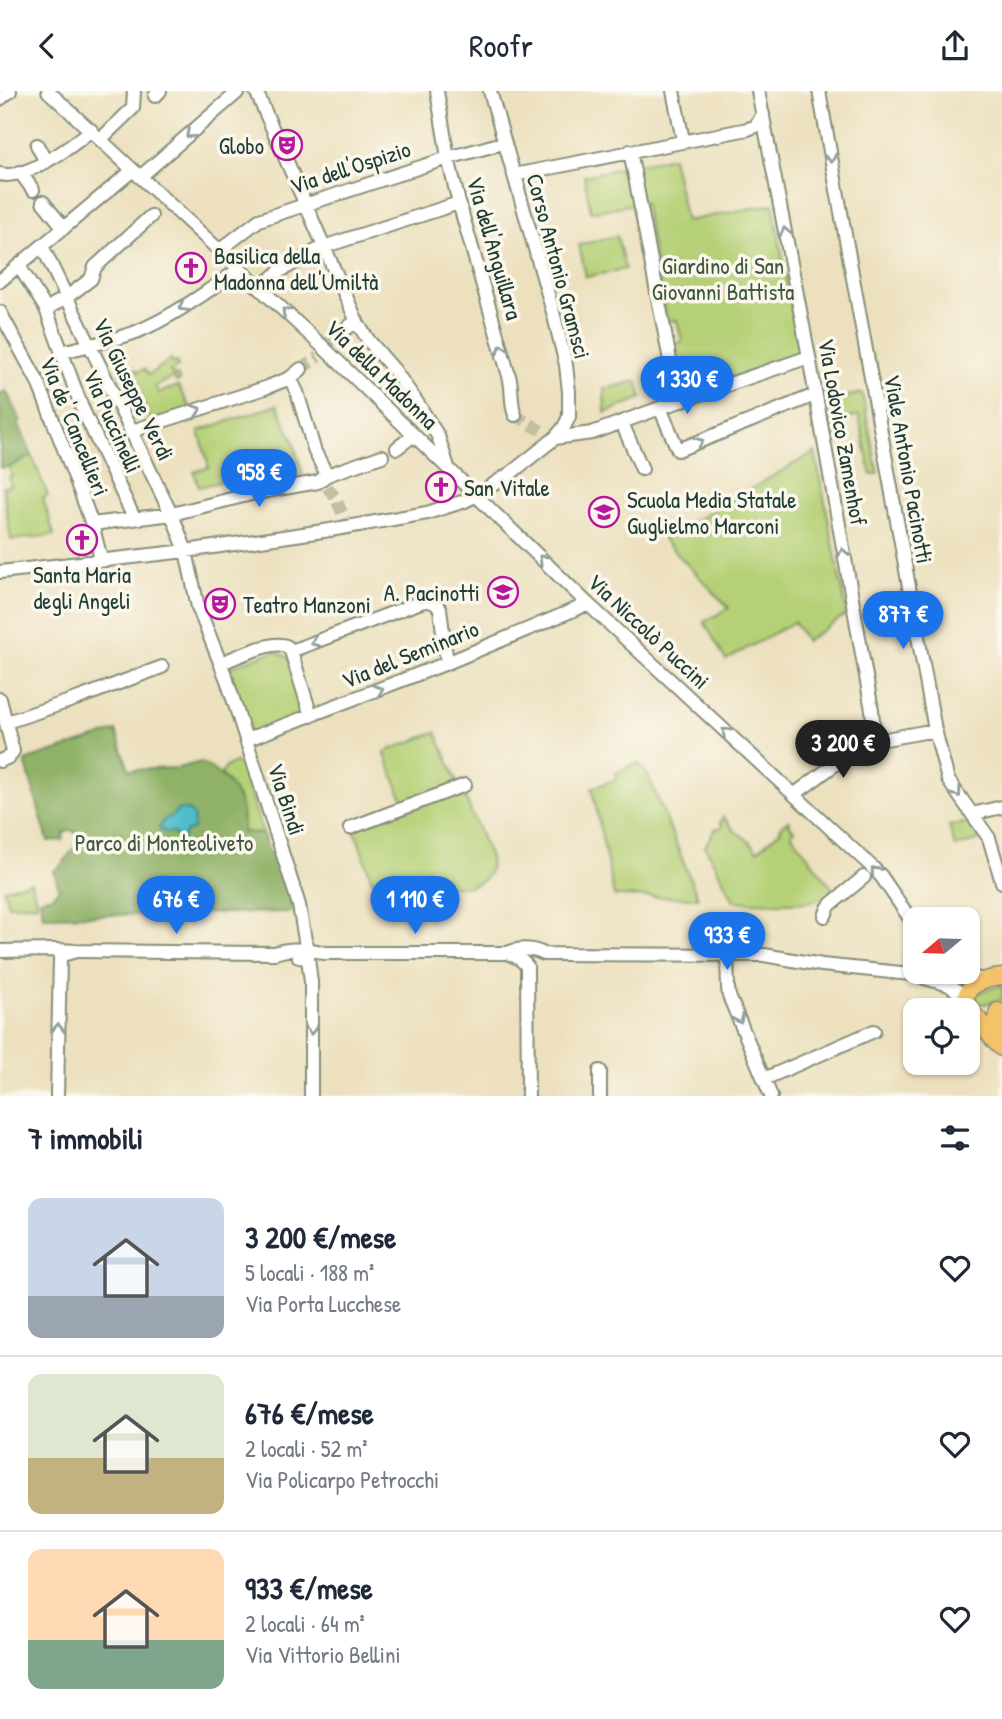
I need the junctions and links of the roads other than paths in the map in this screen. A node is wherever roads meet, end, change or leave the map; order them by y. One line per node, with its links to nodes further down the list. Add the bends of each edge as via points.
1 (10, 91): 11 (street)
2 (48, 91): 14 (street, Via della Madonna)
3 (134, 91): 12 (street)
4 (239, 91): 23 (street, one-way to 23)
5 (256, 91): 28 (street)
6 (437, 91): 19 (street, Via dell'Anguillara)
7 (490, 91): 16 (street, Corso Antonio Gramsci)
8 (673, 91): 15 (street)
9 (758, 91): 13 (street, Via Lodovico Zamenhof)
10 (819, 91): 76 (street, Viale Antonio Pacinotti, one-way to 76)
11 (0, 99)
12 (148, 99): 14 (street)
13 (762, 113): 15 (street, via 748,127); 18 (street, via 757,126 748,129); 45 (street, Via Lodovico Zamenhof, one-way to 13)
14 (96, 135): 20 (street); 23 (street, Via della Madonna)
15 (683, 140): 18 (street)
16 (503, 143): 19 (street, Via dell'Ospizio); 24 (street, Corso Antonio Gramsci)
17 (37, 145): 20 (street)
18 (631, 151): 24 (street); 47 (street)
19 (448, 158): 27 (street, Via dell'Anguillara); 28 (street, Via dell'Ospizio)
20 (46, 162): 21 (street)
21 (20, 172): 22 (street); 25 (street)
22 (0, 174)
23 (137, 174): 30 (street); 33 (street, Via della Madonna)
24 (518, 175): 55 (street, Corso Antonio Gramsci, via 566,365 569,417)
25 (33, 190)
26 (43, 202): 30 (street)
27 (459, 203): 32 (street); 51 (street, Via dell'Anguillara, one-way to 27, via 509,376)
28 (305, 204): 32 (street); 33 (street, Via dell'Ospizio, via 258,220)
29 (151, 216): 38 (street, via 95,267 91,279)
30 (64, 228): 31 (street)
31 (42, 246): 34 (street); 38 (street, Via Giuseppe Verdi)
32 (323, 247): 37 (street, via 279,271); 41 (street)
33 (220, 250): 35 (street, Via della Madonna)
34 (19, 266): 36 (street); 39 (street, Via Puccinelli)
35 (240, 269): 37 (street, Via della Madonna); 43 (street, one-way to 43, via 156,323)
36 (0, 281)
37 (260, 288): 54 (street, Via della Madonna, one-way to 37)
38 (66, 297): 39 (street); 43 (street, Via Giuseppe Verdi)
39 (46, 309): 44 (street, Via Puccinelli)
40 (0, 312): 64 (street, Via de' Cancellieri, via 38,382)
41 (356, 321): 42 (street); 58 (street, via 405,384 438,436)
42 (340, 333)
43 (90, 345): 44 (street); 53 (street, Via Giuseppe Verdi)
44 (61, 352): 63 (street, Via Puccinelli)
45 (809, 357): 49 (street, Via Lodovico Zamenhof); 50 (street)
46 (300, 369): 48 (street)
47 (673, 376)
48 (290, 378): 53 (street, one-way to 48); 60 (street)
49 (815, 395): 50 (street, one-way to 49, via 678,450); 78 (street, Via Lodovico Zamenhof, one-way to 49)
50 (660, 408): 52 (street)
51 (515, 415)
52 (622, 423): 55 (street, via 592,433); 59 (street)
53 (132, 431): 62 (street, Via Giuseppe Verdi)
54 (414, 435): 56 (street); 58 (street, Via della Madonna)
55 (552, 437): 61 (street, Corso Antonio Gramsci)
56 (397, 448)
57 (382, 456): 60 (street)
58 (449, 467): 61 (street, Via della Madonna)
59 (642, 469)
60 (324, 481): 62 (street)
61 (477, 495): 65 (street, Corso Antonio Gramsci, via 427,513); 65 (street, Corso Antonio Gramsci, via 462,506 397,523); 68 (street, Via Niccolò Puccini, one-way to 61)
62 (172, 514): 63 (street); 65 (street, Via Giuseppe Verdi)
63 (134, 518): 64 (street)
64 (92, 523): 66 (street, Via de' Cancellieri)
65 (186, 553): 66 (street, Corso Antonio Gramsci); 67 (street, Corso Antonio Gramsci); 70 (street, Via Bindi, via 198,607)
66 (101, 559): 67 (street, Corso Antonio Gramsci)
67 (0, 574)
68 (588, 604): 71 (street, Via del Seminario); 81 (street, Via Niccolò Puccini, one-way to 68)
69 (291, 651): 70 (street, via 275,645); 71 (street, one-way to 69, via 440,609 429,601); 74 (street)
70 (221, 663): 77 (street, Via Bindi)
71 (447, 663): 74 (street, Via del Seminario, one-way to 71)
72 (162, 667): 75 (street)
73 (0, 699): 75 (street)
74 (311, 716): 77 (street, Via del Seminario)
75 (7, 722): 79 (street, via 13,751)
76 (934, 730): 78 (street); 83 (street, Viale Antonio Pacinotti, one-way to 83, via 948,779)
77 (246, 740): 95 (street, Via Bindi, via 299,905)
78 (875, 740): 81 (street)
79 (0, 761)
80 (465, 785): 84 (street)
81 (795, 794): 87 (street, Via Niccolò Puccini, one-way to 81, via 874,869)
82 (1002, 807): 83 (street)
83 (972, 814): 86 (street, Viale Antonio Pacinotti, via 989,838)
84 (350, 828)
85 (864, 877): 88 (street, via 831,904)
86 (1002, 882)
87 (903, 909)
88 (825, 916)
89 (46, 950): 90 (street); 91 (street); 96 (street)
90 (0, 951)
91 (77, 951): 95 (street, via 285,950); 96 (street)
92 (506, 953): 93 (street, via 531,950); 95 (street, via 324,953); 97 (street)
93 (544, 954): 94 (street); 97 (street)
94 (727, 955): 98 (street, via 764,955); 111 (street, one-way to 111, via 729,996)
95 (308, 957): 113 (street, Via Bindi, one-way to 113)
96 (60, 958): 112 (street, one-way to 96)
97 (527, 966): 110 (street)
98 (903, 973)
99 (1002, 977): 101 (main road)
100 (980, 979): 101 (street)
101 (985, 980): 103 (main road)
102 (946, 984): 103 (street)
103 (966, 997)
104 (1000, 1010): 105 (main road); 108 (main road, via 996,1023)
105 (980, 1013)
106 (980, 1021): 108 (main road)
107 (874, 1031): 111 (street)
108 (1002, 1046)
109 (600, 1071): 116 (street)
110 (528, 1072): 114 (street); 115 (street)
111 (764, 1079): 117 (street)
112 (57, 1096)
113 (311, 1096)
114 (523, 1096)
115 (528, 1096)
116 (600, 1096)
117 (771, 1096)

